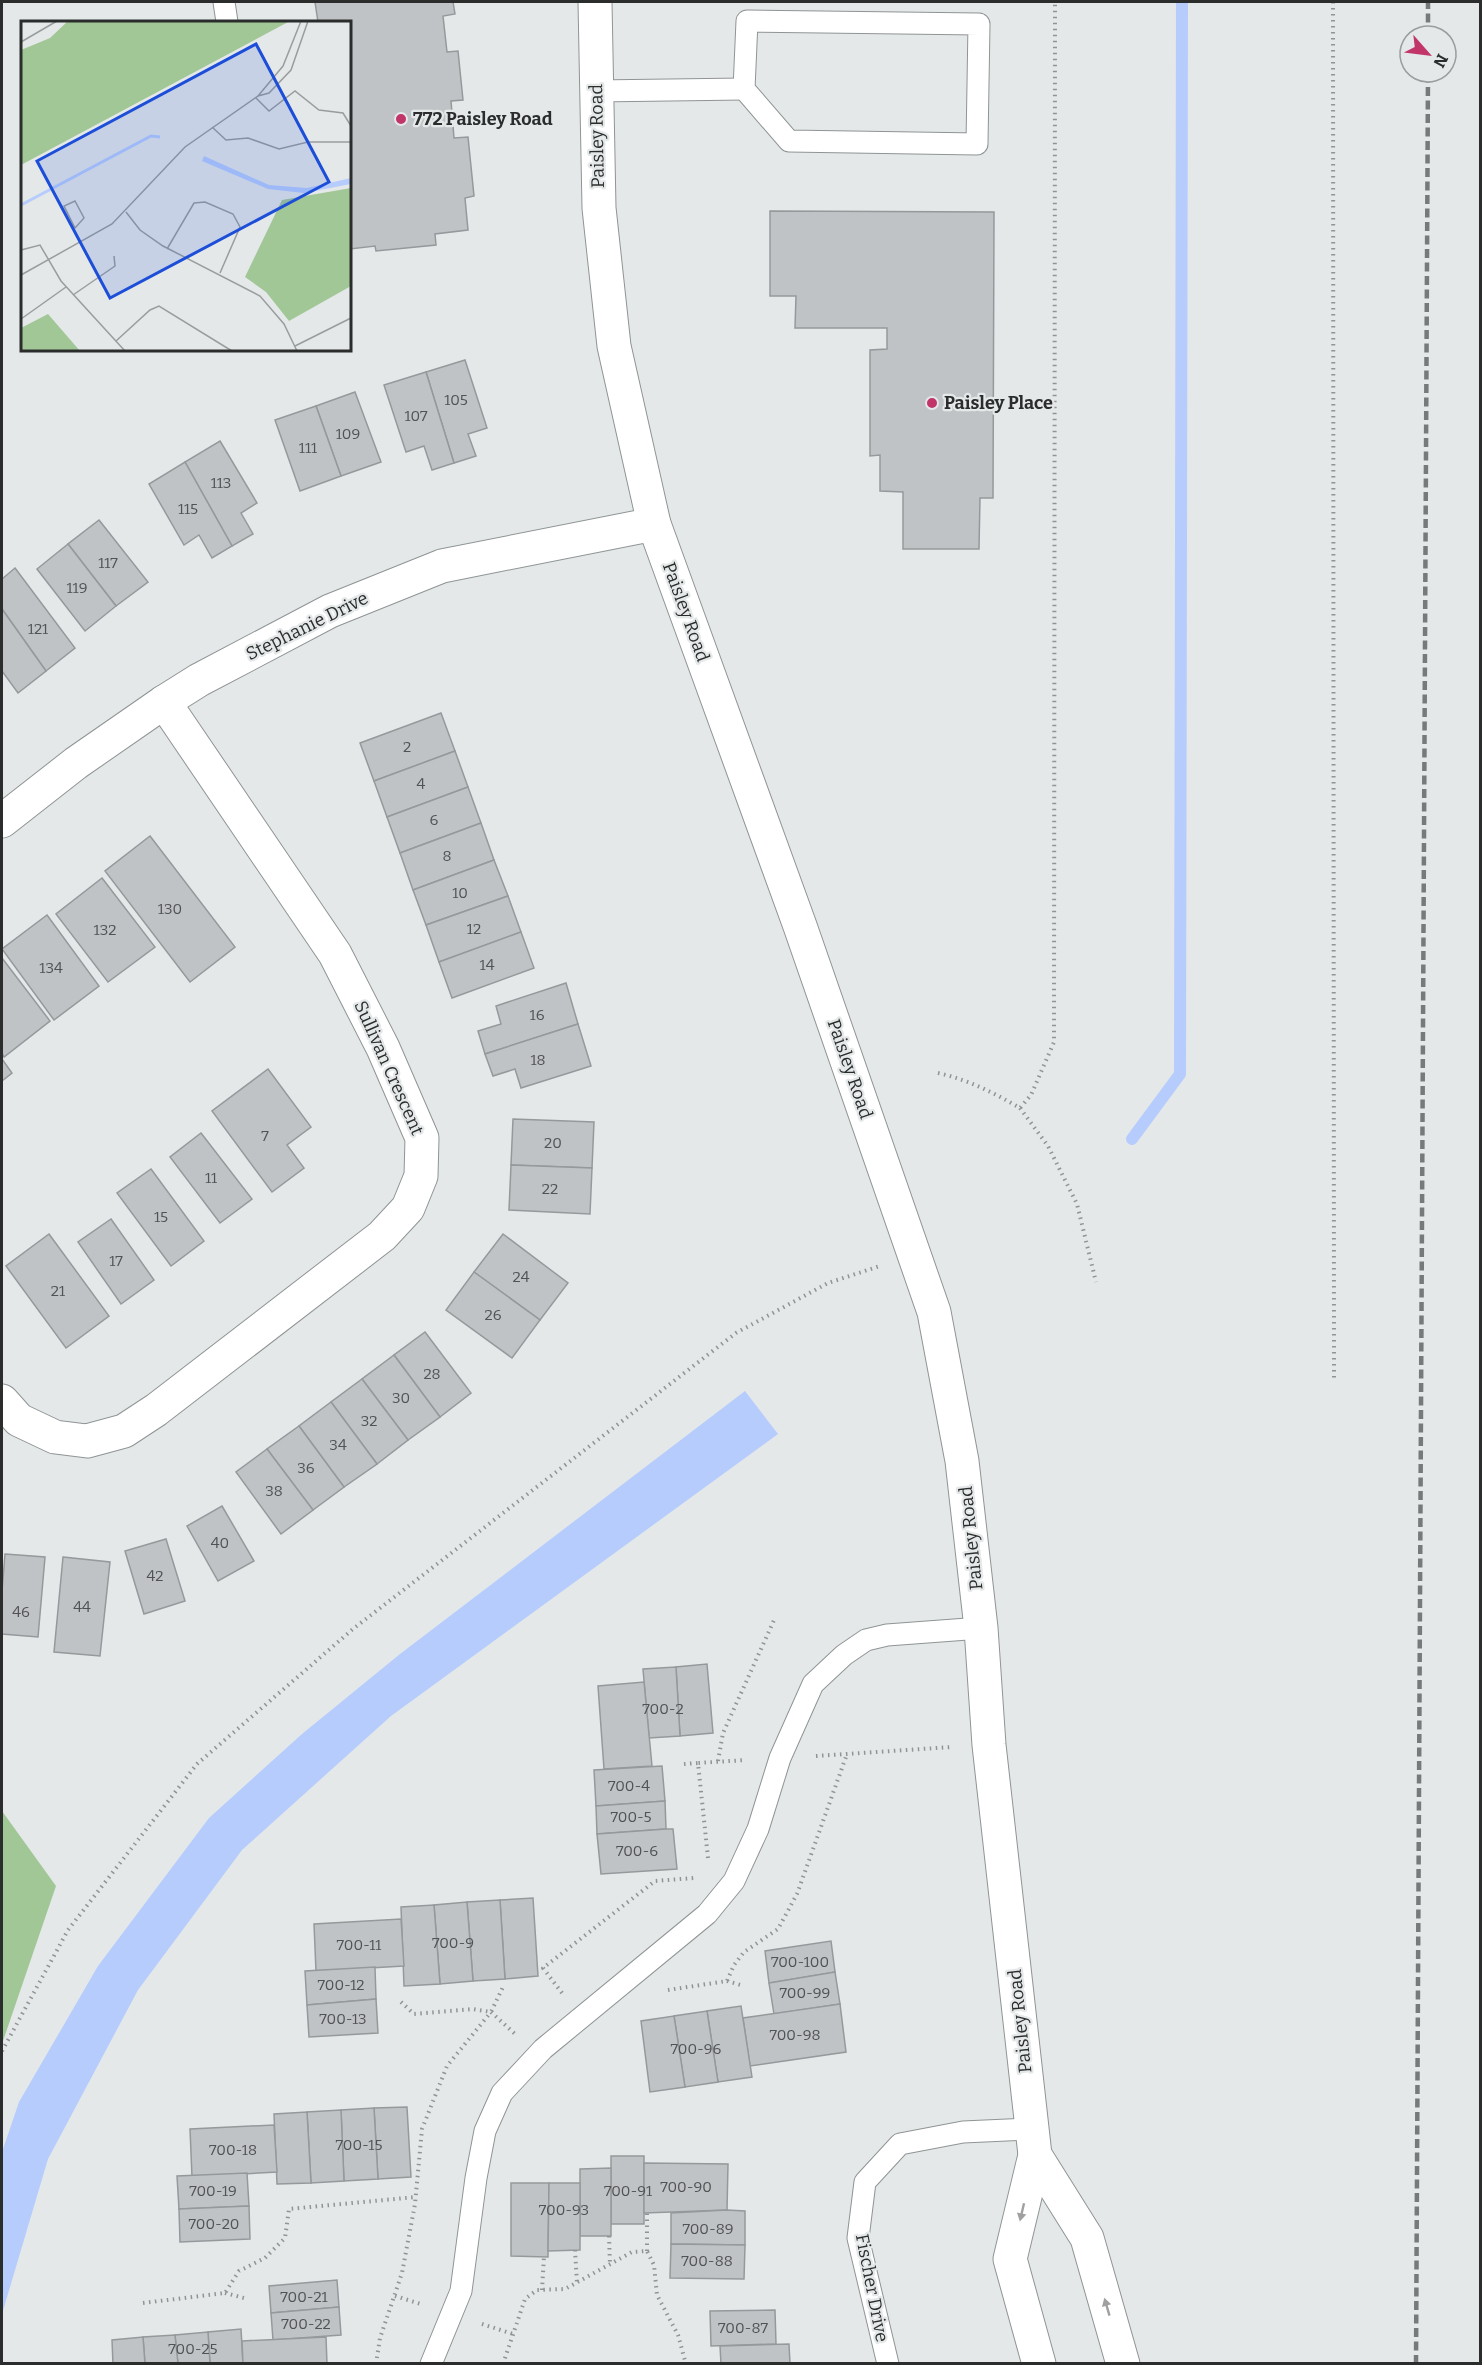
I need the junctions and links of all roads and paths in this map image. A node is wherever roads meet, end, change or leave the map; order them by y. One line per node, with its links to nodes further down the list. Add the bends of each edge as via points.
1 (224, 2): 5 (lane)
2 (595, 2): 7 (main road, Paisley Road)
3 (1055, 2): 12 (path, via 1054,1042 1031,1095)
4 (1333, 2): 15 (path)
5 (226, 21)
6 (744, 89): 6 (lane, via 747,21 979,24 977,144 789,141); 7 (lane)
7 (595, 91): 8 (main road, Paisley Road, via 599,208 614,346)
8 (654, 524): 9 (main road, Stephanie Drive, via 442,566 330,611); 13 (main road, Paisley Road)
9 (164, 702): 10 (main road, Stephanie Drive); 16 (main road, Sullivan Crescent, via 335,954 383,1048 422,1138 421,1176 408,1208 382,1236 124,1431 87,1441 56,1437 19,1420)
10 (2, 821)
11 (938, 1073): 12 (path, via 962,1078)
12 (1020, 1108): 14 (path, via 1048,1146 1077,1204)
13 (915, 1255): 18 (main road, Paisley Road, via 934,1312 962,1461); 31 (path, via 828,1283 736,1333 353,1629 197,1764 68,1930)
14 (1096, 1282)
15 (1334, 1378)
16 (2, 1401)
17 (775, 1618): 22 (path, via 723,1733)
18 (981, 1628): 19 (main road, Paisley Road); 21 (lane, via 866,1640 813,1684)
19 (989, 1745): 20 (path); 32 (main road, Paisley Road)
20 (847, 1754): 21 (path); 27 (path, via 797,1894 778,1929 744,1952)
21 (780, 1758): 22 (path); 25 (lane, via 758,1829)
22 (718, 1761): 23 (path)
23 (698, 1763): 24 (path); 25 (path, via 710,1877)
24 (684, 1764)
25 (727, 1890): 26 (lane, via 707,1914)
26 (626, 1980): 27 (path, via 637,1995); 45 (lane, via 543,2049 502,2093 483,2140 461,2291)
27 (727, 1981): 28 (path)
28 (744, 1986)
29 (503, 1987): 30 (path, via 491,2012 414,2014)
30 (401, 2002)
31 (2, 2051)
32 (1033, 2142): 48 (lane, Fischer Drive, via 963,2132 900,2144 865,2182 858,2238); 49 (main road, Paisley Road, one-way to 49, via 1010,2259); 50 (main road, Paisley Road, one-way to 32, via 1087,2238)
33 (416, 2197): 42 (path, via 289,2209 285,2238 265,2258 239,2271)
34 (647, 2213): 37 (path)
35 (609, 2236): 39 (path)
36 (574, 2250): 40 (path)
37 (647, 2251): 39 (path, via 632,2252); 47 (path, via 654,2265 657,2295 678,2335)
38 (544, 2256): 41 (path)
39 (610, 2265): 40 (path)
40 (577, 2283): 41 (path, via 565,2289)
41 (542, 2290): 46 (path, via 525,2299)
42 (225, 2293): 43 (path); 44 (path)
43 (244, 2298)
44 (143, 2303)
45 (431, 2364)
46 (503, 2364)
47 (686, 2364)
48 (888, 2364)
49 (1039, 2364)
50 (1123, 2364)

